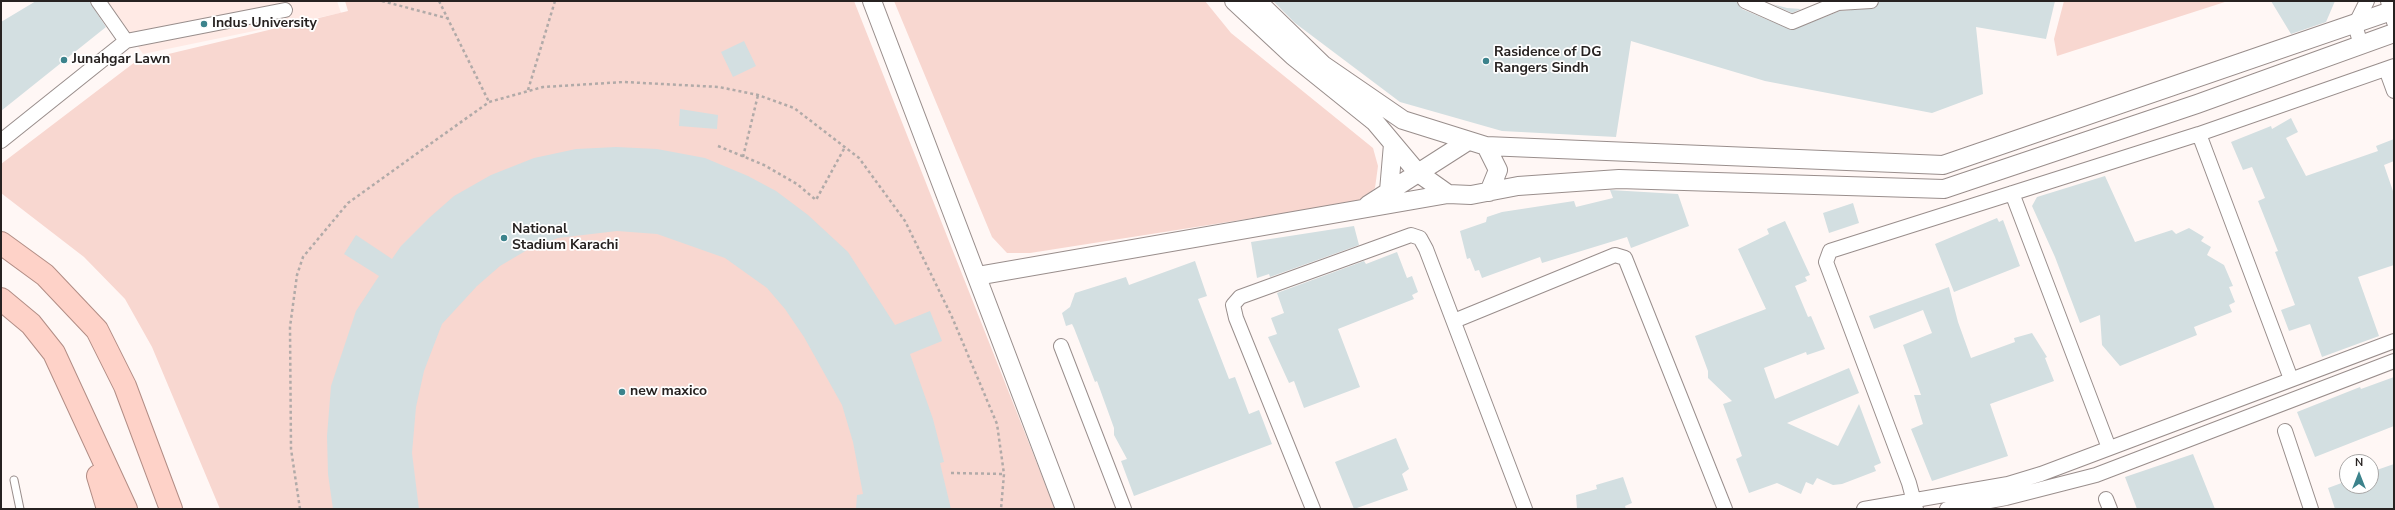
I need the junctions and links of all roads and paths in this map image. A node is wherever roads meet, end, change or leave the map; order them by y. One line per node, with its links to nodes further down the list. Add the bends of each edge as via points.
1 (98, 1): 17 (street)
2 (382, 1): 14 (path)
3 (439, 1): 14 (path)
4 (555, 1): 20 (path)
5 (872, 1): 39 (street)
6 (1234, 1): 27 (street, via 1293,56 1375,122)
7 (1257, 1): 26 (street, via 1323,65 1403,120)
8 (1745, 1): 11 (street, via 1792,22)
9 (1872, 1): 11 (street)
10 (2367, 1): 15 (street)
11 (1838, 2)
12 (285, 10): 17 (street)
13 (2391, 11): 15 (street)
14 (450, 19): 23 (path)
15 (2355, 25): 18 (street); 29 (street, via 1943,165)
16 (2394, 33): 18 (street)
17 (126, 41): 25 (street)
18 (2361, 45): 34 (street, via 2197,104 1944,189 1619,179 1518,186)
19 (2390, 68): 21 (street); 24 (street)
20 (528, 90): 22 (path, via 624,82 719,87); 23 (path)
21 (2394, 91)
22 (758, 95): 30 (path, via 794,108); 31 (path)
23 (489, 102): 59 (path, via 348,203 303,257 297,275 290,327 291,449)
24 (2199, 134): 35 (street); 45 (street)
25 (1, 141)
26 (1468, 141): 29 (street); 32 (street)
27 (1393, 144): 32 (street); 33 (street)
28 (718, 146): 31 (path)
29 (1486, 146): 34 (street, via 1498,170)
30 (845, 147): 31 (path, via 816,200 791,180); 51 (path, via 859,158 905,221 952,317 997,424)
31 (743, 157)
32 (1417, 172): 33 (street); 36 (street)
33 (1389, 191): 37 (street)
34 (1488, 192): 36 (street, via 1471,195)
35 (2012, 193): 49 (street); 53 (street, via 1830,251 1826,257)
36 (1448, 194): 37 (street)
37 (1362, 209): 39 (street)
38 (1, 243): 46 (highway, via 44,274 97,330)
39 (977, 276): 61 (street)
40 (1, 299): 47 (highway, via 31,324 54,353)
41 (1454, 321): 63 (street, via 1426,249 1420,238 1411,235 1240,297 1233,306); 64 (street); 65 (street, via 1615,255 1626,258)
42 (2394, 341): 45 (street)
43 (1061, 346): 62 (street)
44 (2394, 361): 67 (street, via 2096,475 2006,498)
45 (2291, 379): 49 (street)
46 (125, 386): 57 (highway); 58 (highway)
47 (78, 405): 55 (highway); 56 (highway)
48 (2285, 431): 68 (street)
49 (2109, 448): 53 (street, via 2008,484)
50 (951, 472): 51 (path)
51 (1004, 474): 60 (path)
52 (14, 480): 54 (lane)
53 (1915, 505): 66 (street)
54 (20, 509)
55 (108, 509)
56 (126, 509)
57 (171, 509)
58 (180, 509)
59 (300, 509)
60 (1001, 509)
61 (1065, 509)
62 (1124, 509)
63 (1313, 509)
64 (1525, 509)
65 (1725, 509)
66 (1864, 509)
67 (1947, 509)
68 (2312, 509)

